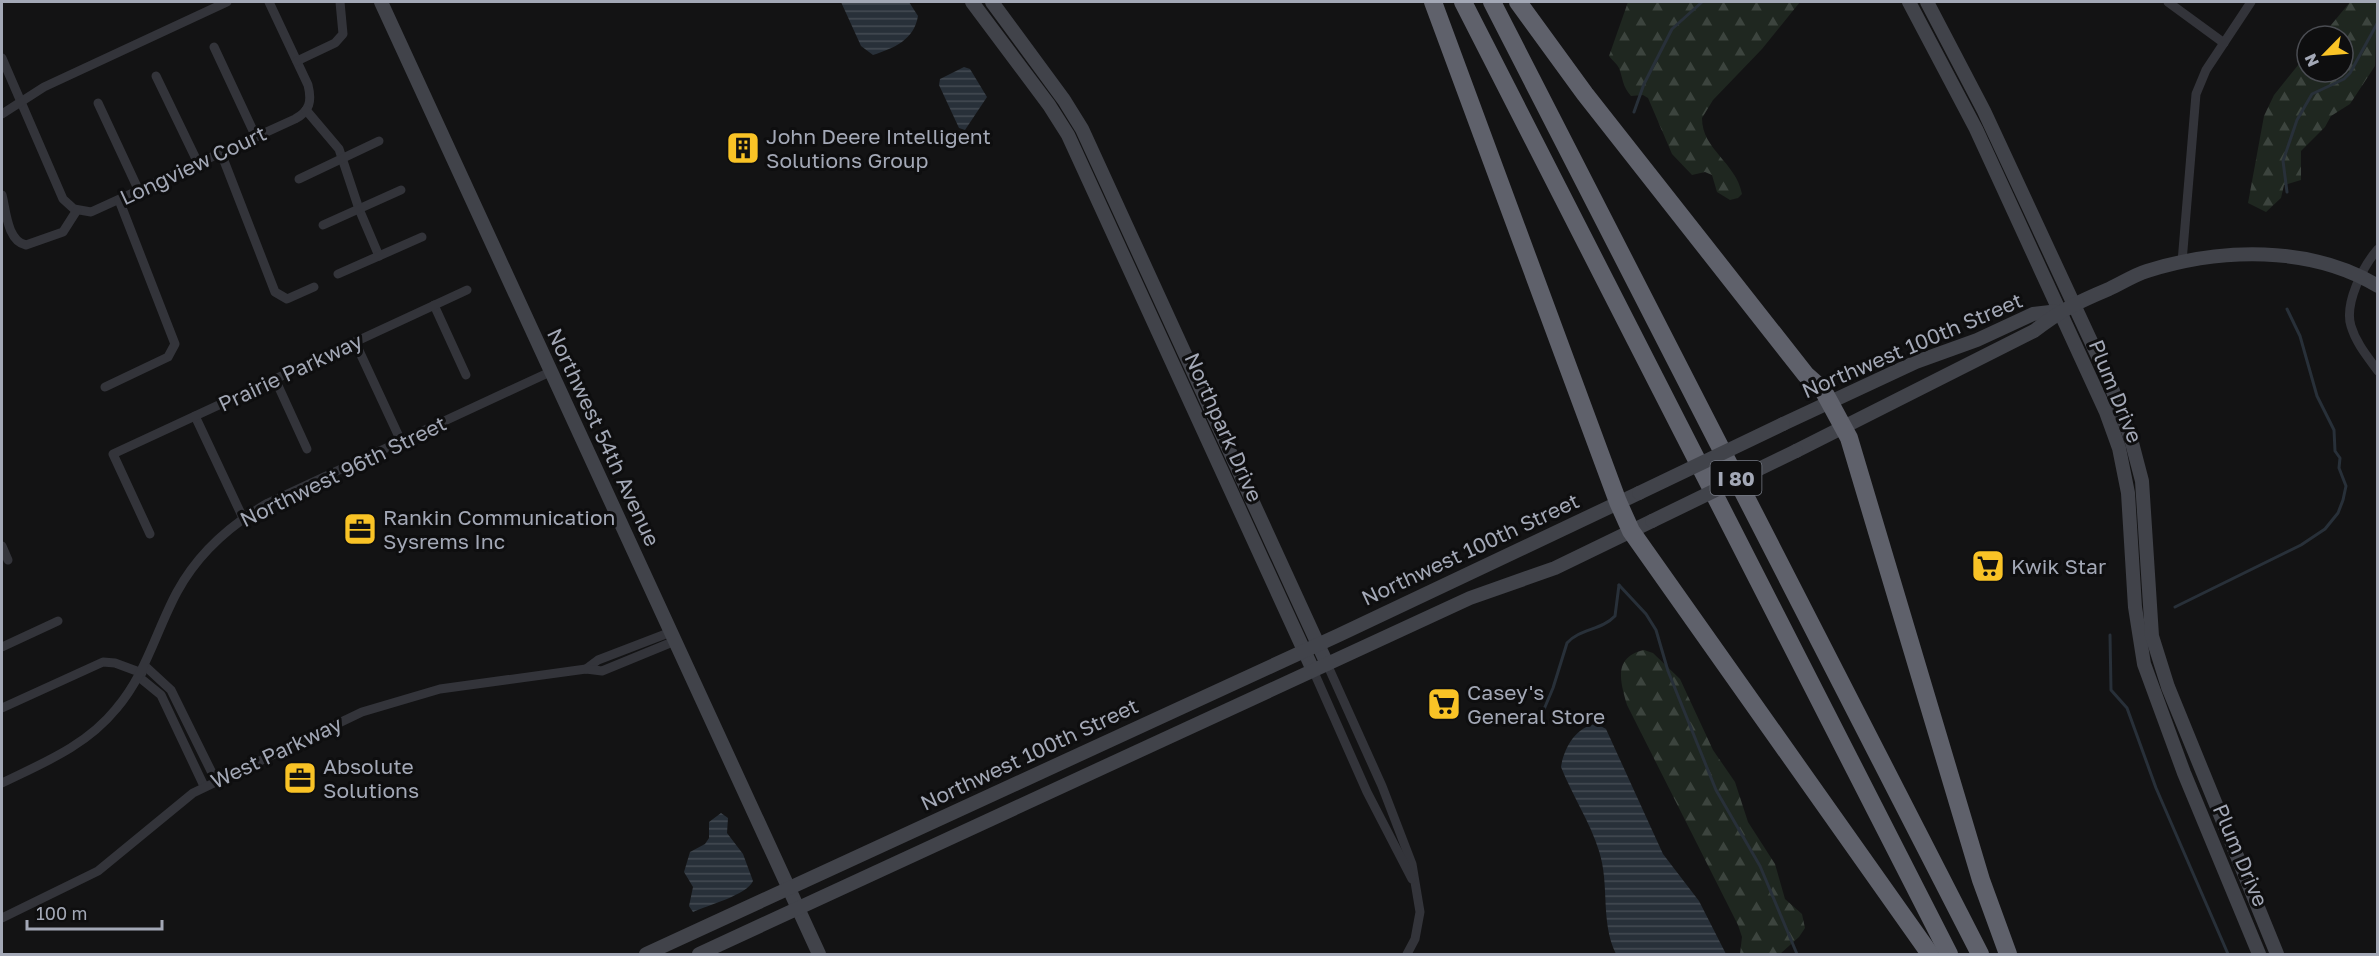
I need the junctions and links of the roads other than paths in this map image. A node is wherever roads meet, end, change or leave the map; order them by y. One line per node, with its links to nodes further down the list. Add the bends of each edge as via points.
1 (227, 2): 20 (street)
2 (270, 2): 18 (street)
3 (340, 2): 18 (street, via 344,34)
4 (381, 2): 53 (street, Northwest 54th Avenue)
5 (972, 2): 37 (street, Northpark Drive, via 1068,135)
6 (992, 2): 34 (street, Northpark Drive, via 1082,129)
7 (1433, 2): 64 (highway)
8 (1463, 2): 91 (highway, I 80)
9 (1492, 2): 92 (highway, I 80)
10 (1518, 2): 57 (highway, via 1585,94)
11 (1909, 2): 50 (street, Plum Drive, via 1976,129)
12 (1927, 2): 48 (street, Plum Drive, via 1984,111)
13 (2168, 2): 15 (street)
14 (2250, 2): 15 (street)
15 (2224, 43): 42 (street, via 2196,94)
16 (214, 47): 24 (street, Longview Court)
17 (2, 58): 20 (street)
18 (297, 61): 22 (street, via 311,96)
19 (156, 76): 28 (street, Longview Court)
20 (20, 100): 23 (street); 36 (street, via 63,199)
21 (98, 103): 31 (street, Longview Court)
22 (306, 110): 24 (street, Longview Court); 27 (street, via 332,138)
23 (2, 114)
24 (256, 137): 26 (street, Longview Court)
25 (379, 141): 27 (street)
26 (221, 153): 28 (street, Longview Court); 46 (street, Longview Court, via 275,292 287,299)
27 (342, 158): 29 (street); 35 (street)
28 (198, 163): 31 (street, Longview Court)
29 (299, 179)
30 (400, 190): 35 (street)
31 (139, 191): 33 (street, Longview Court)
32 (2, 195): 36 (street, via 12,234 20,244 63,232)
33 (119, 200): 36 (street, Longview Court, via 91,212); 56 (street, Longview Court, via 175,344 168,357)
34 (1117, 206): 37 (street); 60 (street, Northpark Drive)
35 (359, 209): 38 (street); 41 (street)
36 (77, 210)
37 (1102, 212): 62 (street, Northpark Drive)
38 (323, 225)
39 (422, 237): 41 (street)
40 (2378, 249): 44 (street)
41 (379, 256): 43 (street)
42 (2182, 262): 44 (street, via 2220,256 2274,255 2325,264); 48 (street, via 2145,272)
43 (338, 274)
44 (2361, 276): 45 (street); 52 (street, via 2353,292 2350,323 2357,342)
45 (2378, 286)
46 (314, 287)
47 (467, 290): 49 (street, Prairie Parkway)
48 (2073, 304): 50 (street); 95 (street, Plum Drive, via 2132,439 2142,481 2152,636 2159,661)
49 (434, 305): 51 (street, Prairie Parkway); 54 (street)
50 (2059, 311): 57 (street, Northwest 100th Street, via 2032,314); 59 (street, Northwest 100th Street, via 2034,331); 94 (street, Plum Drive, via 2119,448 2128,493 2138,639 2152,693)
51 (355, 342): 55 (street, Prairie Parkway); 61 (street)
52 (2378, 370)
53 (550, 372): 61 (street, Northwest 96th Street); 71 (street, Northwest 54th Avenue)
54 (466, 375)
55 (275, 379): 58 (street, Prairie Parkway); 63 (street)
56 (105, 387)
57 (1830, 403): 59 (highway); 64 (street, Northwest 100th Street, bridge)
58 (195, 416): 65 (street); 67 (street, Prairie Parkway, via 113,454)
59 (1844, 428): 66 (street, Northwest 100th Street, bridge); 93 (highway, via 1981,880)
60 (1223, 439): 62 (street); 72 (street, Northpark Drive)
61 (401, 441): 65 (street, Northwest 96th Street)
62 (1209, 445): 74 (street, Northpark Drive)
63 (307, 449)
64 (1618, 502): 66 (highway); 72 (street, Northwest 100th Street)
65 (243, 518): 77 (street, Northwest 96th Street, via 200,557 178,591)
66 (1631, 531): 75 (street, Northwest 100th Street, via 1555,568 1481,592); 90 (highway)
67 (150, 534)
68 (2, 546): 69 (street)
69 (8, 560)
70 (58, 621): 73 (street)
71 (673, 637): 79 (street, West Parkway, via 598,660 586,669 440,688 395,701 362,712); 83 (street, Northwest 54th Avenue)
72 (1318, 644): 74 (street, Northwest 100th Street); 75 (street, Northpark Drive)
73 (2, 647)
74 (1304, 650): 76 (street, Northpark Drive); 83 (street, Northwest 100th Street)
75 (1327, 664): 76 (street, Northwest 100th Street); 82 (street, Northpark Drive, via 1382,786)
76 (1313, 670): 82 (street, Northpark Drive, via 1367,792); 84 (street, Northwest 100th Street)
77 (142, 672): 78 (street, via 103,662); 79 (street, via 171,690); 80 (street, Northwest 96th Street, via 115,711 83,740); 81 (street, via 161,695)
78 (2, 708)
79 (216, 781): 81 (street, West Parkway)
80 (2, 782)
81 (204, 786): 85 (street, West Parkway, via 180,800 98,871)
82 (1416, 883): 89 (street, Northpark Drive, via 1419,919)
83 (789, 889): 84 (street, Northwest 54th Avenue); 86 (street, Northwest 100th Street)
84 (798, 909): 87 (street, Northwest 100th Street); 88 (street, Northwest 54th Avenue)
85 (2, 918)
86 (646, 954)
87 (699, 954)
88 (819, 954)
89 (1407, 954)
90 (1930, 954)
91 (1949, 954)
92 (1980, 954)
93 (2008, 954)
94 (2259, 954)
95 (2277, 954)

